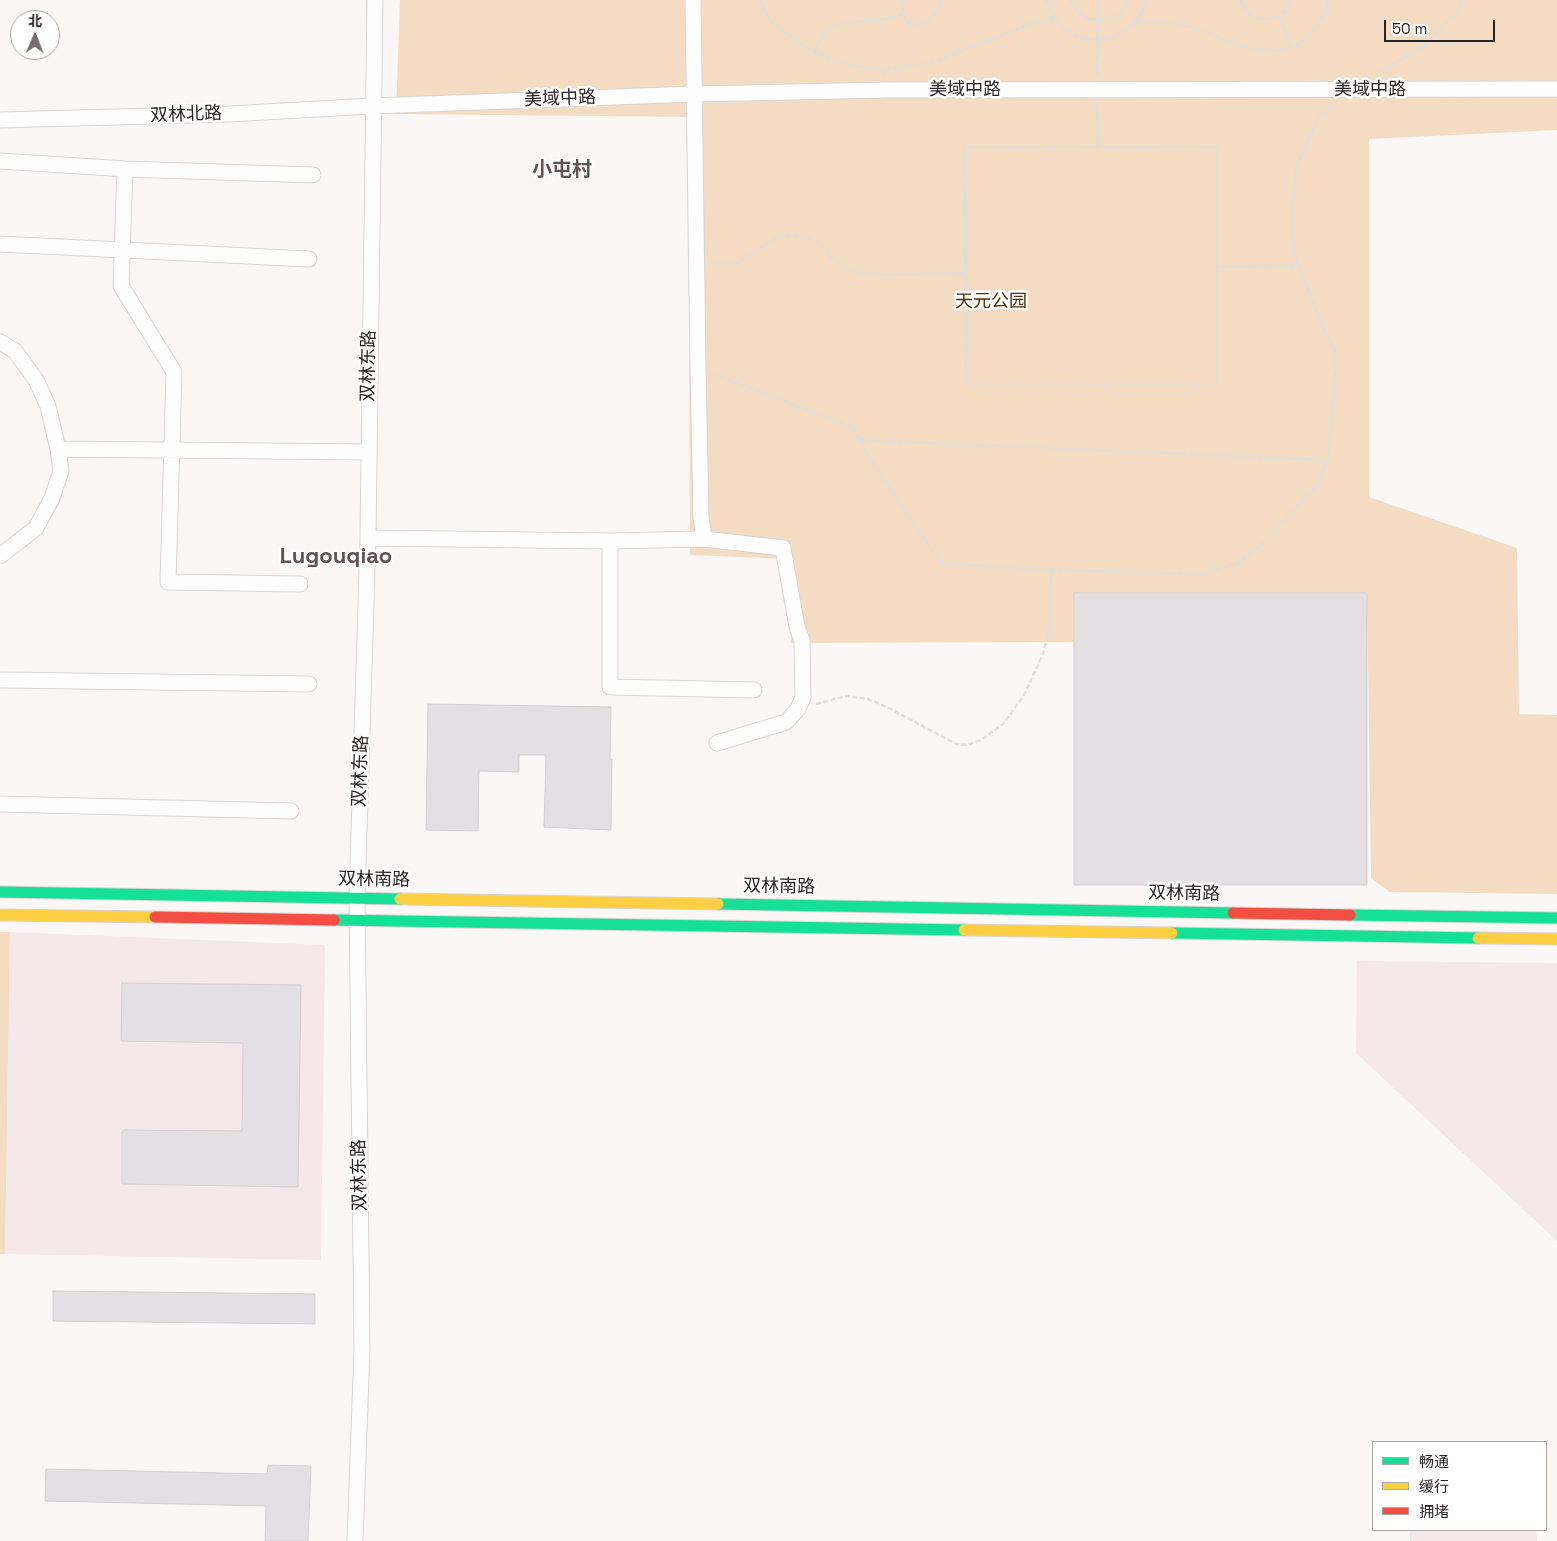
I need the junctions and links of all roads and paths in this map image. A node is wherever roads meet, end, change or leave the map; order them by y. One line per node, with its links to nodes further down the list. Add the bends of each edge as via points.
1 (374, 0): 30 (street, 双林东路)
2 (693, 0): 29 (street)
3 (760, 0): 22 (path, via 775,25)
4 (901, 0): 15 (path)
5 (940, 0): 15 (path, via 936,13 922,24 912,24)
6 (1046, 0): 17 (path)
7 (1070, 0): 18 (path, via 1078,12)
8 (1098, 0): 18 (path)
9 (1129, 0): 18 (path, via 1119,14)
10 (1147, 0): 19 (path)
11 (1240, 0): 16 (path, via 1253,17 1261,20)
12 (1291, 0): 16 (path, via 1286,11)
13 (1328, 0): 21 (path, via 1316,28)
14 (1463, 0): 24 (path, via 1457,11 1425,45)
15 (903, 14): 22 (path, via 837,24 826,30)
16 (1279, 16): 21 (path)
17 (1056, 19): 20 (path, via 1078,37); 23 (path, via 1032,23 931,63)
18 (1098, 20): 20 (path)
19 (1135, 22): 20 (path, via 1113,38); 21 (path, via 1169,22 1192,27 1258,50 1279,51)
20 (1098, 40): 25 (path)
21 (1291, 47)
22 (815, 52): 23 (path, via 856,66)
23 (884, 70): 27 (path)
24 (1376, 75)
25 (1097, 89): 27 (street, 美域中路); 28 (street, 美域中路); 32 (path)
26 (1557, 89): 28 (street, 美域中路)
27 (887, 90): 29 (street, 美域中路)
28 (1352, 90): 40 (path, via 1318,118 1296,168 1292,216 1294,254)
29 (694, 94): 30 (street, 美域中路); 39 (street)
30 (372, 106): 31 (street, 双林北路, via 229,114); 48 (street, 双林东路)
31 (0, 120)
32 (1098, 147): 41 (path, via 1217,146); 42 (path, via 965,147)
33 (0, 162): 34 (street)
34 (125, 169): 35 (street); 37 (street)
35 (313, 175)
36 (0, 244): 37 (street)
37 (122, 250): 38 (street); 47 (street, via 121,286 174,372)
38 (310, 258)
39 (696, 260): 42 (path, via 739,262 779,236 792,235 806,236 815,241 848,271 886,275); 44 (street)
40 (1299, 265): 41 (path); 49 (path, via 1334,349 1336,378)
41 (1217, 267): 42 (path, via 1217,384 966,384)
42 (966, 273)
43 (0, 342): 46 (street, via 15,351 36,380 48,406)
44 (698, 368): 45 (path, via 842,423 855,430); 51 (street)
45 (860, 440): 49 (path); 54 (path, via 931,549 945,564)
46 (58, 449): 47 (street); 53 (street, via 61,471 52,498 36,528)
47 (171, 451): 48 (street); 55 (street, via 168,582)
48 (368, 452): 50 (street, 双林东路)
49 (1326, 460): 54 (path, via 1316,487 1258,548 1238,563 1202,574)
50 (368, 538): 52 (street); 64 (street, 双林东路)
51 (704, 540): 52 (street); 59 (street, via 783,548 802,640 803,697)
52 (610, 541): 58 (street, via 610,687)
53 (0, 556)
54 (1051, 570): 59 (path, via 1050,626 1043,654 1024,695 1004,723 981,740 967,745 956,744 868,699 846,696)
55 (300, 584)
56 (0, 680): 57 (street)
57 (309, 684)
58 (754, 690)
59 (798, 709): 60 (street, via 786,722)
60 (717, 743)
61 (0, 804): 62 (street)
62 (291, 810)
63 (0, 892): 64 (street, 双林南路)
64 (357, 897): 66 (street, 双林南路); 67 (street, 双林东路)
65 (0, 914): 67 (street)
66 (1557, 918)
67 (357, 919): 68 (street); 69 (street, 双林东路, via 362,1349)
68 (1557, 939)
69 (355, 1541)

